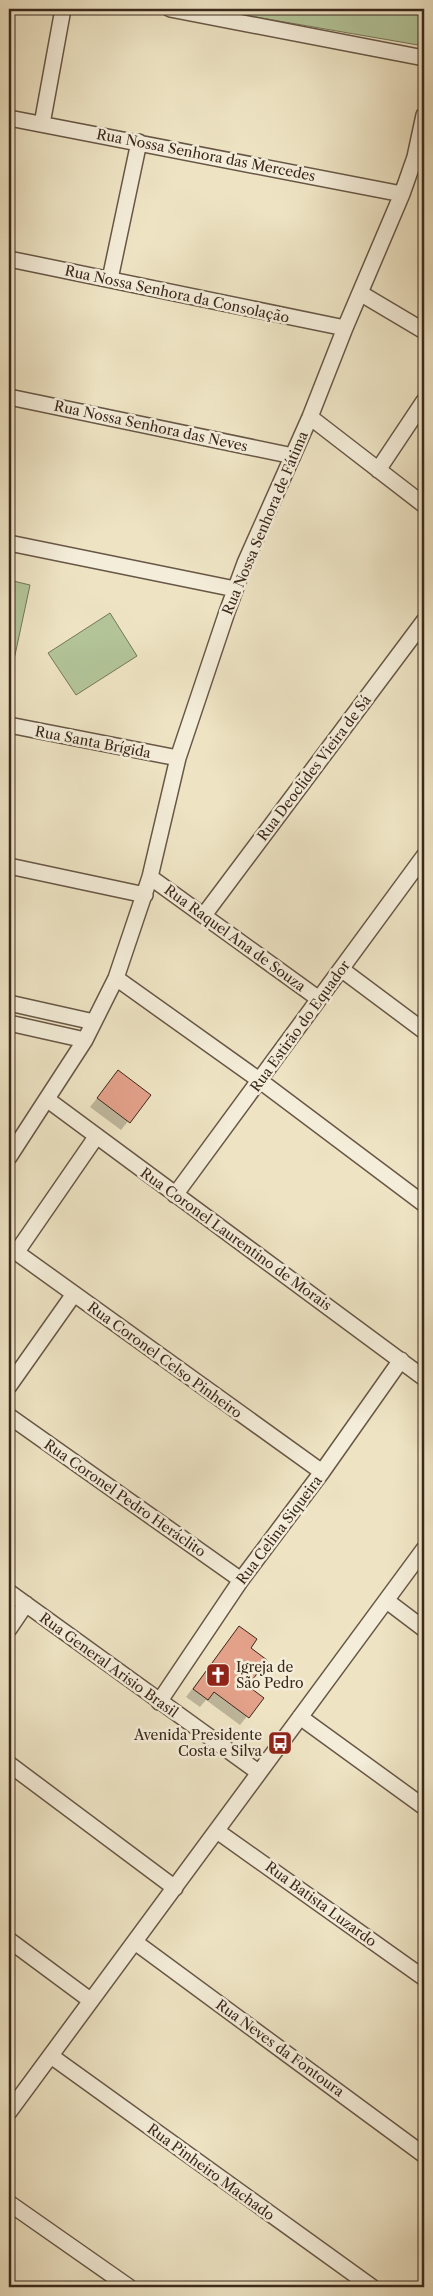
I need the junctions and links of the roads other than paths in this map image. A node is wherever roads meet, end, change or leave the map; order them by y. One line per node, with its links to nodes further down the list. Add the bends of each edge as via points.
1 (63, 9): 6 (street)
2 (170, 9): 3 (street)
3 (424, 58)
4 (424, 115): 8 (street, Rua Nossa Senhora de Fátima)
5 (9, 118): 6 (street, Rua Nossa Senhora das Mercedes)
6 (42, 124): 7 (street, Rua Nossa Senhora das Mercedes)
7 (139, 142): 9 (street, Rua Nossa Senhora das Mercedes); 11 (street)
8 (420, 160): 9 (street, Rua Nossa Senhora de Fátima)
9 (402, 194): 12 (street, Rua Nossa Senhora de Fátima)
10 (9, 259): 11 (street, Rua Nossa Senhora da Consolação)
11 (110, 279): 13 (street, Rua Nossa Senhora da Consolação)
12 (360, 293): 13 (street, Rua Nossa Senhora de Fátima); 14 (street)
13 (345, 328): 17 (street, Rua Nossa Senhora de Fátima)
14 (424, 331)
15 (9, 397): 18 (street, Rua Nossa Senhora das Neves)
16 (424, 401): 19 (street)
17 (310, 417): 18 (street, Rua Nossa Senhora de Fátima); 19 (street)
18 (293, 456): 22 (street, Rua Nossa Senhora de Fátima)
19 (378, 470): 20 (street)
20 (424, 505)
21 (9, 543): 22 (street)
22 (235, 589): 25 (street, Rua Nossa Senhora de Fátima)
23 (424, 621): 30 (street, Rua Deoclides Vieira de Sá)
24 (9, 724): 25 (street, Rua Santa Brígida)
25 (178, 758): 28 (street, Rua Nossa Senhora de Fátima)
26 (424, 857): 31 (street, Rua Estirão do Equador)
27 (9, 866): 29 (street)
28 (150, 876): 29 (street, Rua Nossa Senhora de Fátima); 30 (street, Rua Raquel Ana de Souza)
29 (145, 895): 32 (street, Rua Nossa Senhora de Fátima)
30 (204, 915): 33 (street, Rua Raquel Ana de Souza)
31 (341, 970): 33 (street, Rua Estirão do Equador); 37 (street)
32 (116, 978): 35 (street, Rua Nossa Senhora de Fátima); 39 (street)
33 (319, 999): 39 (street, Rua Estirão do Equador)
34 (9, 1003): 35 (street)
35 (94, 1022): 38 (street, Rua Nossa Senhora de Fátima)
36 (9, 1023): 38 (street)
37 (424, 1031)
38 (85, 1040): 40 (street, Rua Nossa Senhora de Fátima)
39 (260, 1080): 43 (street, Rua Estirão do Equador); 44 (street)
40 (48, 1100): 41 (street, Rua Coronel Laurentino de Morais); 42 (street, Rua Nossa Senhora de Fátima)
41 (96, 1137): 43 (street, Rua Coronel Laurentino de Morais); 45 (street)
42 (9, 1155)
43 (175, 1195): 47 (street, Rua Coronel Laurentino de Morais)
44 (424, 1204)
45 (12, 1250): 46 (street, Rua Coronel Celso Pinheiro)
46 (74, 1294): 49 (street); 51 (street, Rua Coronel Celso Pinheiro)
47 (401, 1360): 48 (street, Rua Coronel Laurentino de Morais); 51 (street, Rua Celina Siqueira)
48 (424, 1378)
49 (9, 1386)
50 (9, 1416): 53 (street, Rua Coronel Pedro Heráclito)
51 (322, 1472): 53 (street, Rua Celina Siqueira)
52 (424, 1549): 55 (street)
53 (241, 1580): 59 (street, Rua Celina Siqueira)
54 (9, 1592): 56 (street, Rua General Arisio Brasil)
55 (386, 1601): 58 (street); 60 (street)
56 (26, 1604): 57 (street); 59 (street, Rua General Arisio Brasil)
57 (9, 1629)
58 (424, 1629)
59 (159, 1702): 62 (street, Rua General Arisio Brasil)
60 (300, 1717): 62 (street); 63 (street)
61 (9, 1764): 65 (street)
62 (258, 1772): 64 (street)
63 (424, 1807)
64 (217, 1830): 65 (street); 68 (street, Rua Batista Luzardo)
65 (175, 1888): 67 (street)
66 (9, 1940): 69 (street)
67 (135, 1942): 69 (street); 72 (street, Rua Neves da Fontoura)
68 (424, 1978)
69 (90, 2000): 70 (street)
70 (51, 2056): 71 (street); 75 (street, Rua Pinheiro Machado)
71 (9, 2110)
72 (424, 2155)
73 (9, 2203): 74 (street)
74 (129, 2287)
75 (372, 2287)

